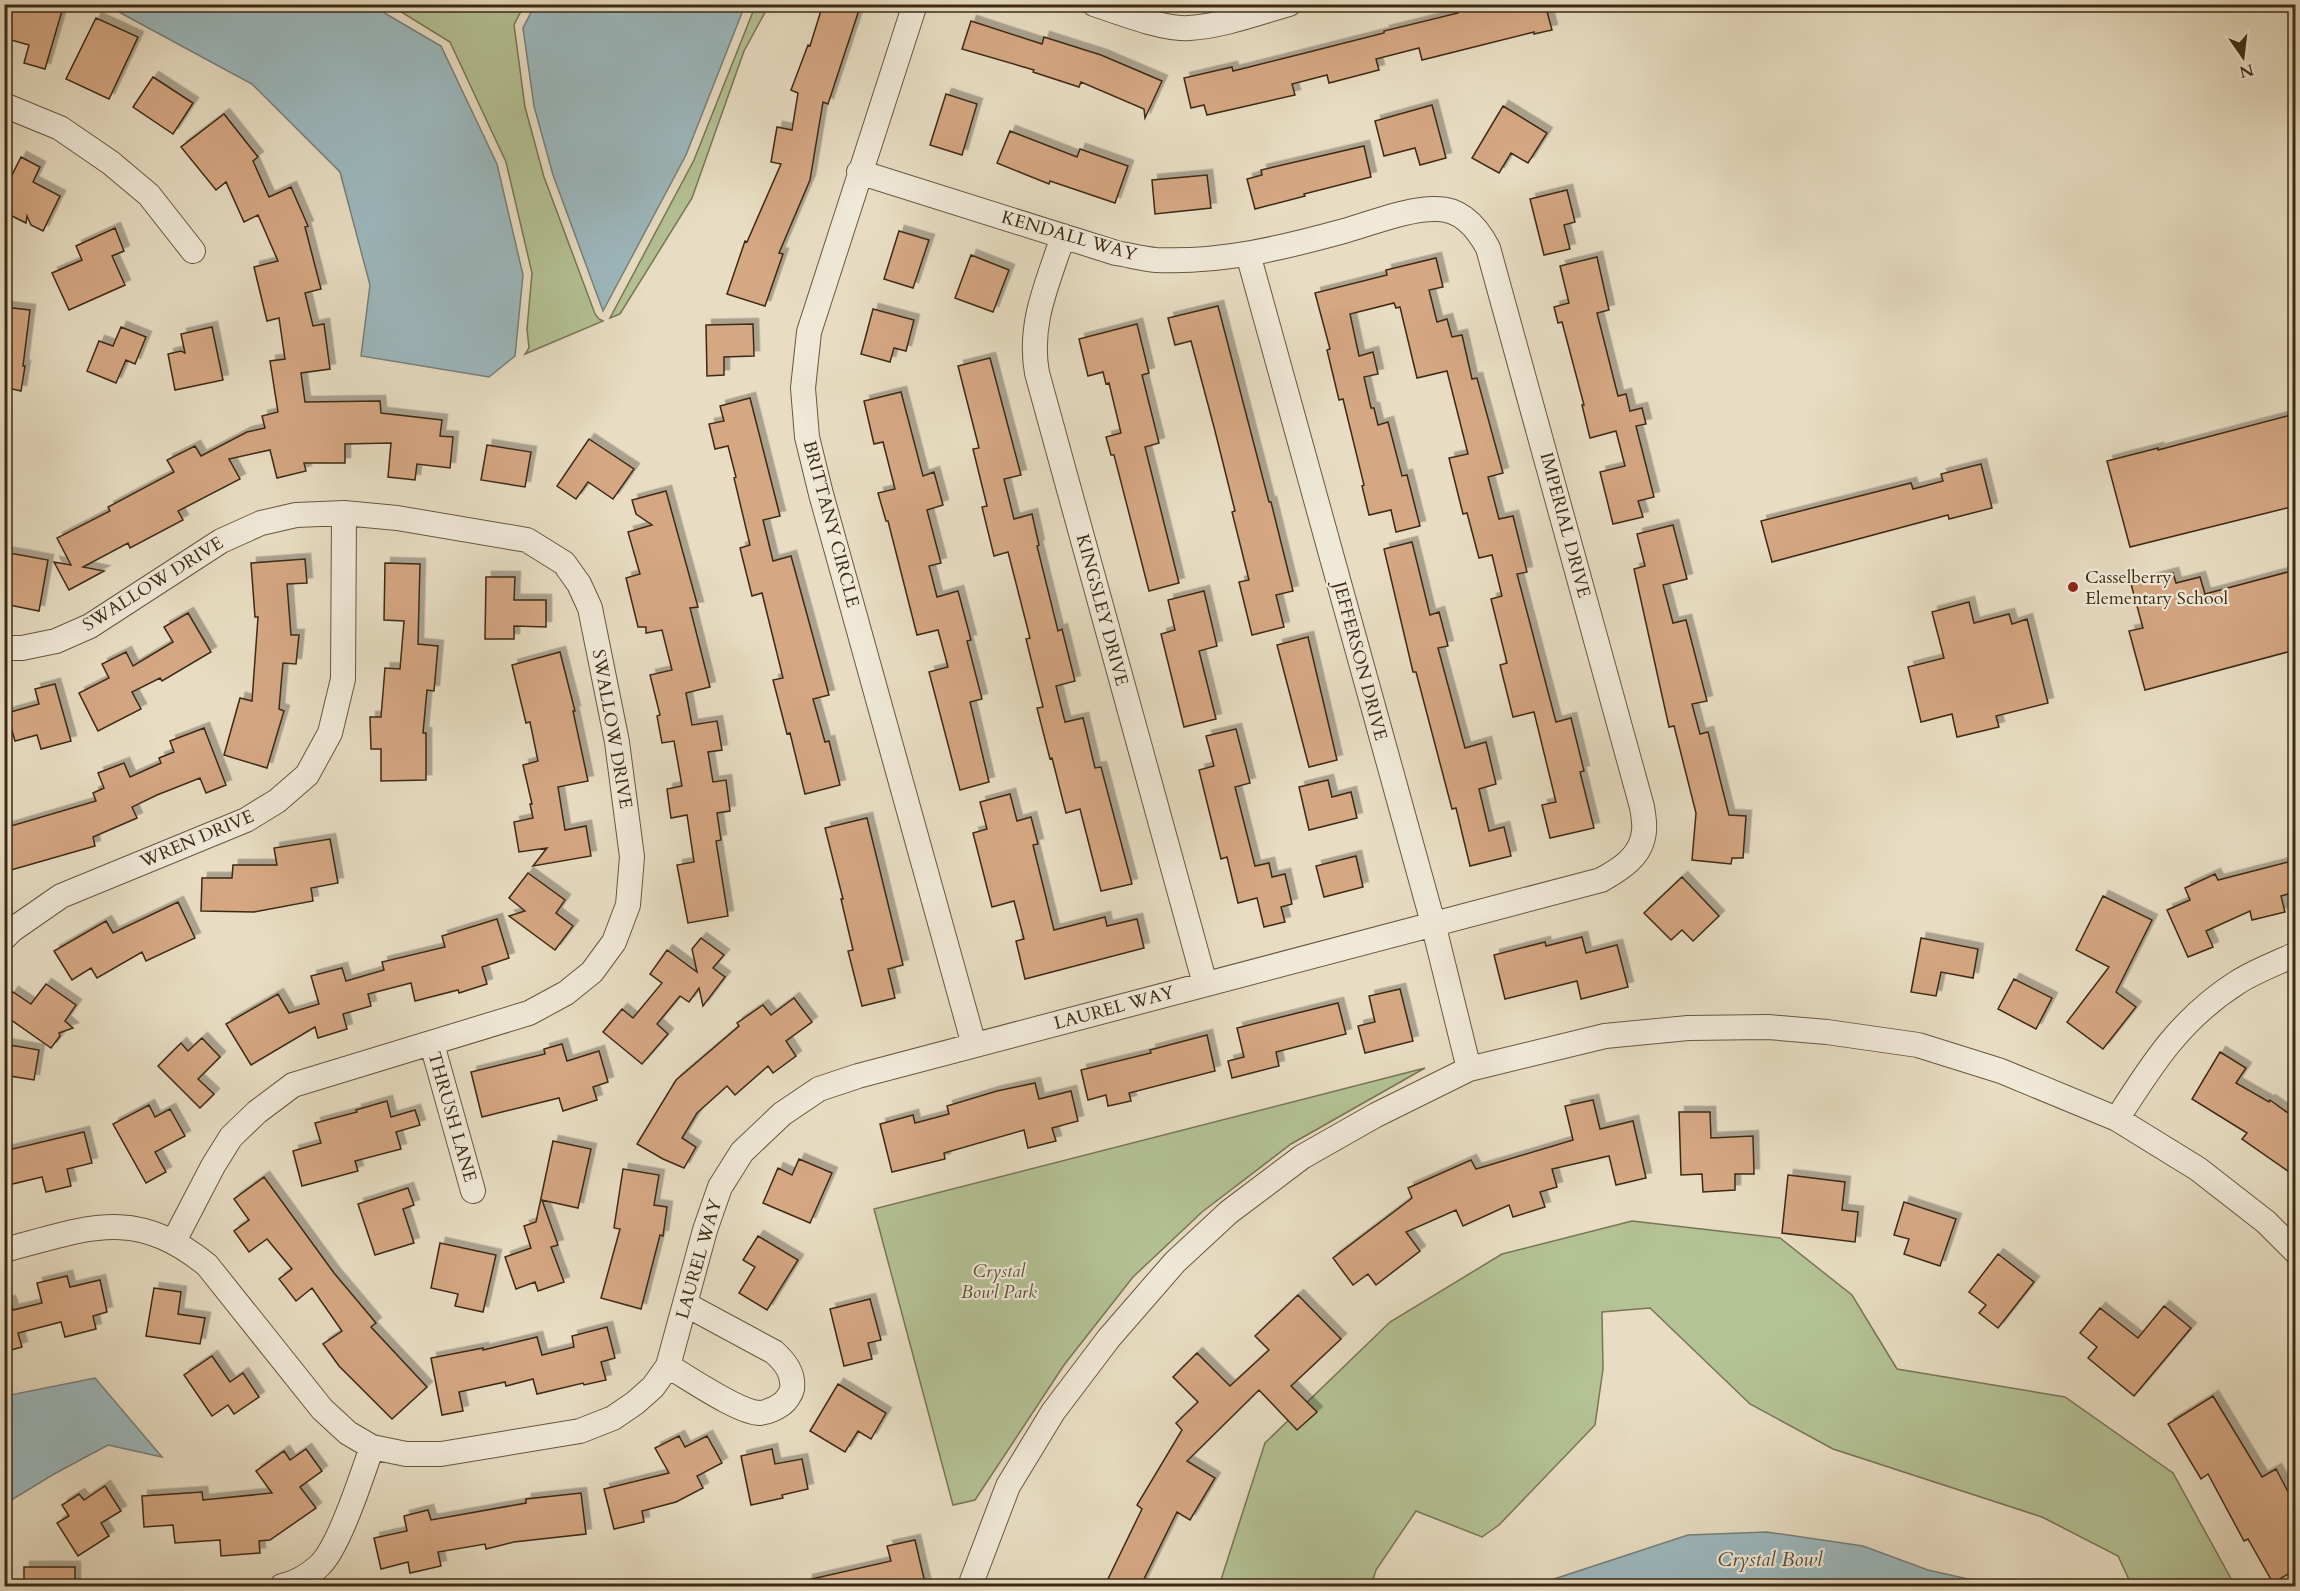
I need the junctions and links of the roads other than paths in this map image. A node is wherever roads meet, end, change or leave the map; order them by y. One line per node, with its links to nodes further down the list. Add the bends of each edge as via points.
1 (915, 4): 5 (street, BRITTANY CIRCLE)
2 (1094, 4): 3 (street, via 1143,20 1187,28)
3 (1289, 4)
4 (4, 105): 8 (street, via 60,128 111,163 149,195)
5 (859, 172): 7 (street, KENDALL WAY); 18 (street, BRITTANY CIRCLE, via 809,332 803,388 807,437)
6 (1459, 214): 9 (street, KENDALL WAY, via 1439,209 1415,212); 12 (street, IMPERIAL DRIVE, via 1479,230 1488,248 1642,807 1644,832)
7 (1063, 236): 9 (street, KENDALL WAY, via 1154,260); 16 (street, KINGSLEY DRIVE, via 1035,326 1037,373)
8 (192, 251)
9 (1248, 254): 13 (street, JEFFERSON DRIVE)
10 (344, 513): 11 (street, SWALLOW DRIVE, via 296,515 261,523 221,541 90,626 56,641); 14 (street, WREN DRIVE, via 343,679 330,733 307,775 277,801 246,820 61,896); 17 (street, SWALLOW DRIVE, via 527,540 564,562 590,609 617,742 632,857 628,905 614,942 592,972 566,993 529,1013)
11 (4, 648)
12 (1640, 847): 13 (street, LAUREL WAY, via 1625,867 1601,880)
13 (1433, 923): 16 (street, LAUREL WAY); 19 (street, JEFFERSON DRIVE)
14 (4, 938)
15 (2295, 954): 20 (street, via 2238,982 2192,1016 2156,1058)
16 (1205, 984): 18 (street, LAUREL WAY)
17 (432, 1044): 21 (street, THRUSH LANE); 22 (street, SWALLOW DRIVE, via 293,1085 257,1112 231,1137)
18 (974, 1045): 25 (street, LAUREL WAY, via 819,1089 783,1114 742,1152 720,1186)
19 (1469, 1070): 20 (street, via 1605,1036 1688,1028 1768,1027 1918,1045 2001,1071); 29 (street, via 1376,1115 1302,1157 1229,1212 1175,1262 1109,1338 1053,1412 1008,1486)
20 (2117, 1119): 24 (street, via 2198,1169 2266,1222)
21 (473, 1191)
22 (174, 1242): 23 (street, LAUREL WAY, via 150,1231 88,1228); 27 (street, LAUREL WAY, via 207,1265 322,1409 348,1433)
23 (4, 1250)
24 (2295, 1252)
25 (685, 1304): 26 (street, LAUREL WAY); 26 (street, via 774,1352 785,1362 792,1390 785,1402 760,1413 745,1410)
26 (668, 1366): 27 (street, LAUREL WAY, via 653,1388 635,1403 613,1418 580,1431 441,1454 406,1454)
27 (372, 1447): 28 (street, via 340,1533 321,1565 294,1584)
28 (282, 1587)
29 (970, 1587)

